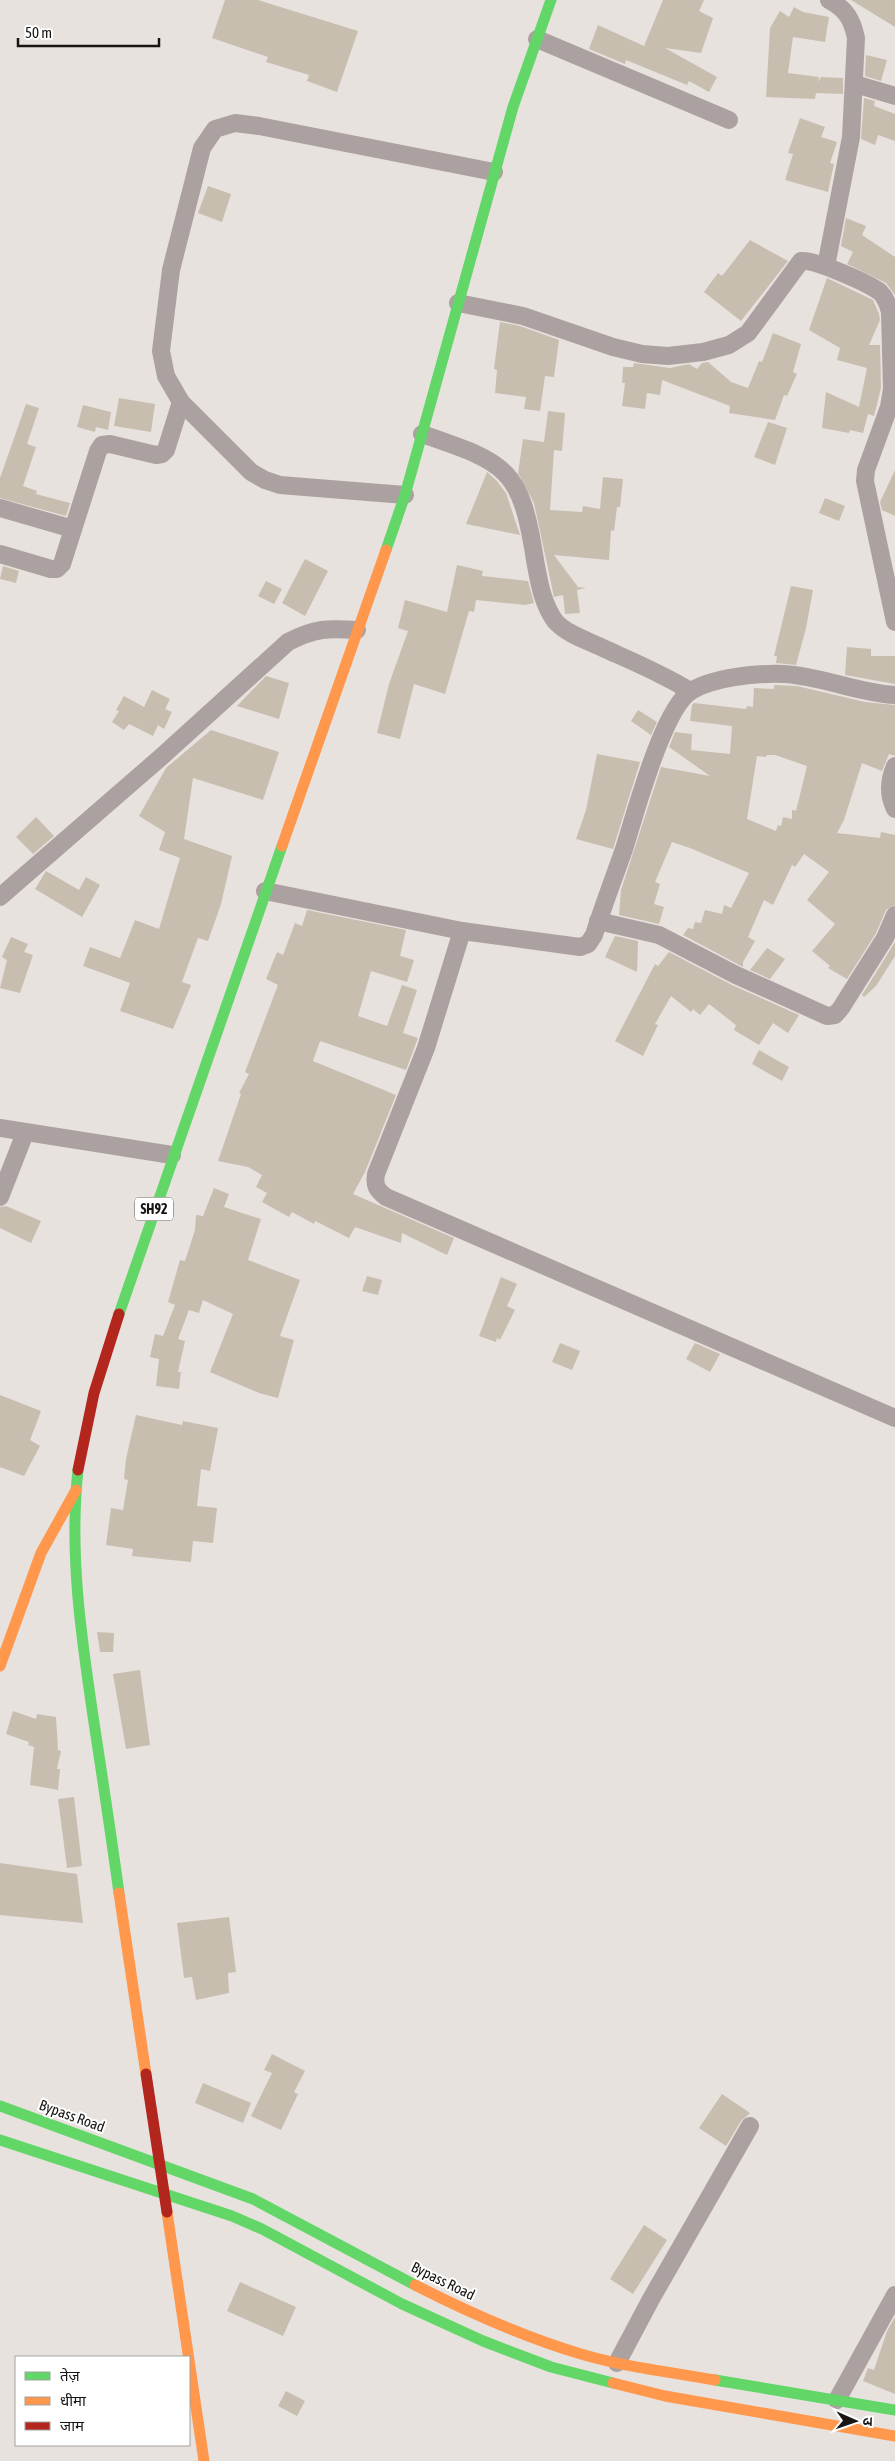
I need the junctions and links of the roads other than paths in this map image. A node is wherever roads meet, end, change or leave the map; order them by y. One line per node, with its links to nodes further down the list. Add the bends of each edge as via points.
1 (551, 0): 3 (main road, SH92)
2 (829, 0): 4 (street, via 853,22)
3 (537, 38): 6 (street); 7 (main road, SH92)
4 (855, 84): 5 (street); 8 (street, via 851,138)
5 (895, 96)
6 (729, 120)
7 (494, 172): 9 (main road, SH92); 11 (street, via 259,126 235,123 215,129 202,148 171,270 161,351 166,376)
8 (826, 266): 9 (street, via 809,260 801,261 748,334 729,345 677,355 642,354 523,316); 10 (street, via 879,291 888,301)
9 (458, 303): 12 (main road, SH92)
10 (894, 358): 17 (street, via 889,407 865,481)
11 (181, 402): 13 (street, via 244,465 265,480 280,485); 15 (street, via 162,454 102,445)
12 (422, 434): 13 (main road, SH92); 19 (street, via 491,460 507,473 520,493 530,523 539,582 546,605 556,622 575,635 672,679)
13 (405, 495): 18 (main road, SH92)
14 (0, 508): 15 (street)
15 (73, 529): 16 (street, via 62,564 57,569)
16 (0, 554)
17 (895, 622)
18 (357, 630): 23 (main road, SH92); 24 (street, via 325,628 309,631 288,642)
19 (690, 691): 20 (street, via 748,675 784,674 809,677 865,693); 26 (street, via 675,710 653,756)
20 (895, 695)
21 (895, 766): 22 (street, via 890,786)
22 (895, 809)
23 (265, 891): 27 (street); 30 (main road, SH92)
24 (0, 897)
25 (895, 915): 26 (street, via 885,938 841,1008 835,1015 828,1016 659,934)
26 (598, 921): 27 (street, via 588,944 580,947)
27 (462, 931): 32 (street, via 426,1048 376,1174 378,1191 386,1198)
28 (0, 1128): 29 (street)
29 (24, 1133): 30 (street); 31 (street)
30 (172, 1155): 33 (main road, SH92, via 101,1372)
31 (0, 1197)
32 (895, 1418)
33 (76, 1490): 34 (main road, via 41,1553); 38 (main road, SH92, via 77,1590 85,1662)
34 (0, 1666)
35 (0, 2106): 38 (main road, Bypass Road)
36 (750, 2126): 42 (street)
37 (0, 2140): 39 (main road)
38 (160, 2164): 39 (main road, SH92); 42 (main road, Bypass Road, via 253,2199 446,2301 526,2335)
39 (165, 2195): 41 (main road, SH92); 46 (main road, via 202,2205 262,2229 402,2304 483,2341 551,2367 664,2396)
40 (895, 2295): 44 (street)
41 (189, 2356)
42 (617, 2363): 44 (main road, Bypass Road)
43 (190, 2366): 47 (main road, SH92)
44 (836, 2400): 45 (main road, Bypass Road)
45 (895, 2410)
46 (895, 2436)
47 (204, 2461)

